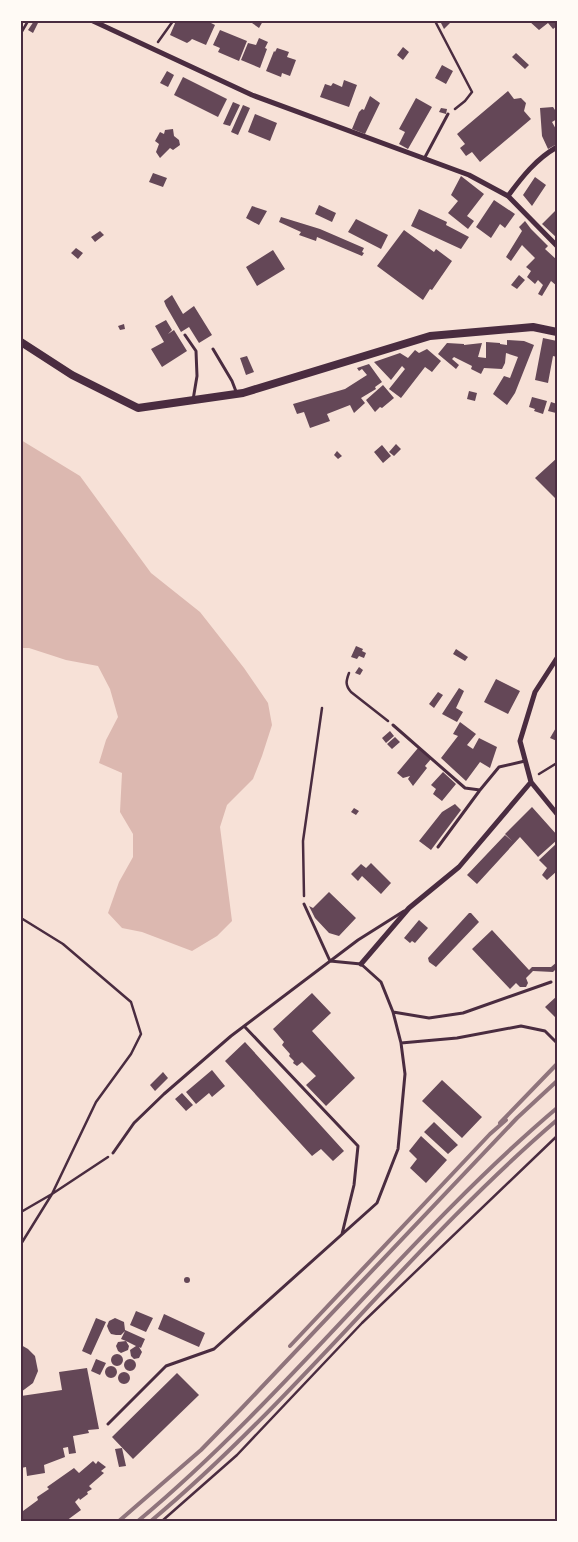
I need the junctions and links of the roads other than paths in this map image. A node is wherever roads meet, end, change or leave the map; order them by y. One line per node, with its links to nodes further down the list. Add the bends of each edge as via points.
1 (92, 21): 4 (street, via 252,95)
2 (448, 114): 4 (lane)
3 (557, 147): 5 (street, via 544,154)
4 (423, 160): 5 (street, via 469,175)
5 (508, 196): 6 (street)
6 (557, 246)
7 (557, 332): 11 (street, via 533,327 430,336)
8 (185, 335): 12 (lane, via 196,351 198,376)
9 (21, 342): 12 (street, via 72,375 138,408)
10 (213, 349): 11 (lane)
11 (237, 394): 12 (street)
12 (193, 400)
13 (557, 658): 15 (street, via 535,692 527,716 520,741)
14 (393, 725): 17 (lane, via 465,788)
15 (526, 761): 16 (street); 17 (lane, via 499,767)
16 (531, 782): 18 (street); 21 (street, via 459,867)
17 (480, 790): 19 (lane)
18 (557, 814)
19 (438, 847)
20 (304, 904): 22 (lane)
21 (409, 908): 22 (lane); 23 (street)
22 (330, 961): 23 (lane); 26 (lane)
23 (361, 964): 25 (lane, via 381,982)
24 (551, 982): 25 (lane, via 463,1013 429,1018)
25 (392, 1012): 28 (lane)
26 (244, 1026): 29 (lane, via 134,1123); 30 (lane, via 358,1146 354,1185)
27 (557, 1043): 28 (lane, via 545,1031 521,1026 458,1038)
28 (401, 1044): 30 (lane, via 405,1074 398,1149 378,1204)
29 (113, 1154)
30 (342, 1235): 31 (lane, via 214,1349 166,1366)
31 (108, 1424)

